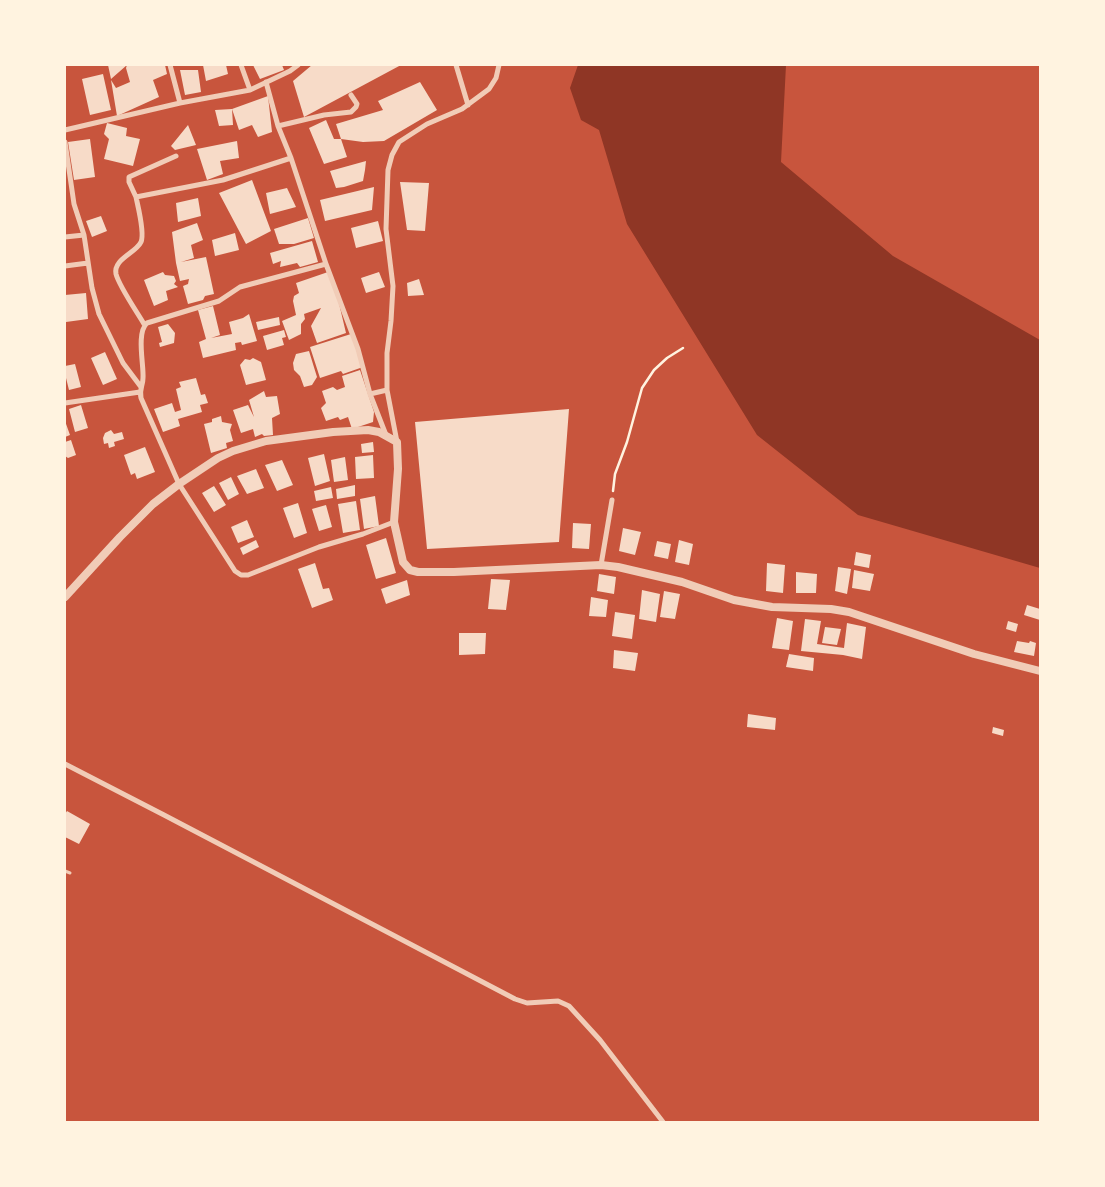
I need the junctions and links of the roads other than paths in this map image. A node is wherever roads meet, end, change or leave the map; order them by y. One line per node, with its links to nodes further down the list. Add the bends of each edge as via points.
1 (170, 65): 9 (street)
2 (241, 65): 7 (street)
3 (456, 65): 10 (street)
4 (499, 65): 10 (street, via 489,89)
5 (296, 66): 6 (street)
6 (266, 82): 7 (street); 11 (street)
7 (250, 90): 9 (street)
8 (351, 95): 11 (street, via 357,104 350,112)
9 (180, 103): 12 (street)
10 (468, 105): 24 (street, via 427,124 399,142 392,155 388,170 386,229 393,286)
11 (278, 126): 15 (street)
12 (65, 130)
13 (65, 142): 17 (street, via 74,204)
14 (176, 156): 16 (street, via 129,177)
15 (291, 158): 16 (street, via 223,180); 20 (street)
16 (136, 197): 22 (street, via 143,234 141,243 120,262 116,272)
17 (84, 235): 18 (street); 19 (street)
18 (65, 237)
19 (88, 263): 21 (street); 23 (street, via 99,314)
20 (326, 264): 22 (street, via 240,287 219,301); 25 (street, via 358,349)
21 (65, 266)
22 (144, 324): 23 (street)
23 (140, 389): 26 (street); 29 (street)
24 (387, 390): 25 (street); 28 (street)
25 (370, 394): 27 (street)
26 (65, 403)
27 (386, 435): 28 (street); 29 (street, via 351,430 266,441 218,458)
28 (397, 442): 31 (street)
29 (179, 484): 31 (street, via 235,571 241,575); 33 (street, via 153,504)
30 (612, 500): 32 (street)
31 (394, 522): 32 (street, via 404,562 410,570 418,572)
32 (601, 565): 34 (street, via 682,582 734,600 772,607 849,612 974,654)
33 (65, 597)
34 (1040, 671)
35 (65, 764): 38 (street, via 514,999 527,1003 558,1000 564,1003 600,1040)
36 (65, 871): 37 (lane)
37 (70, 873)
38 (663, 1122)

